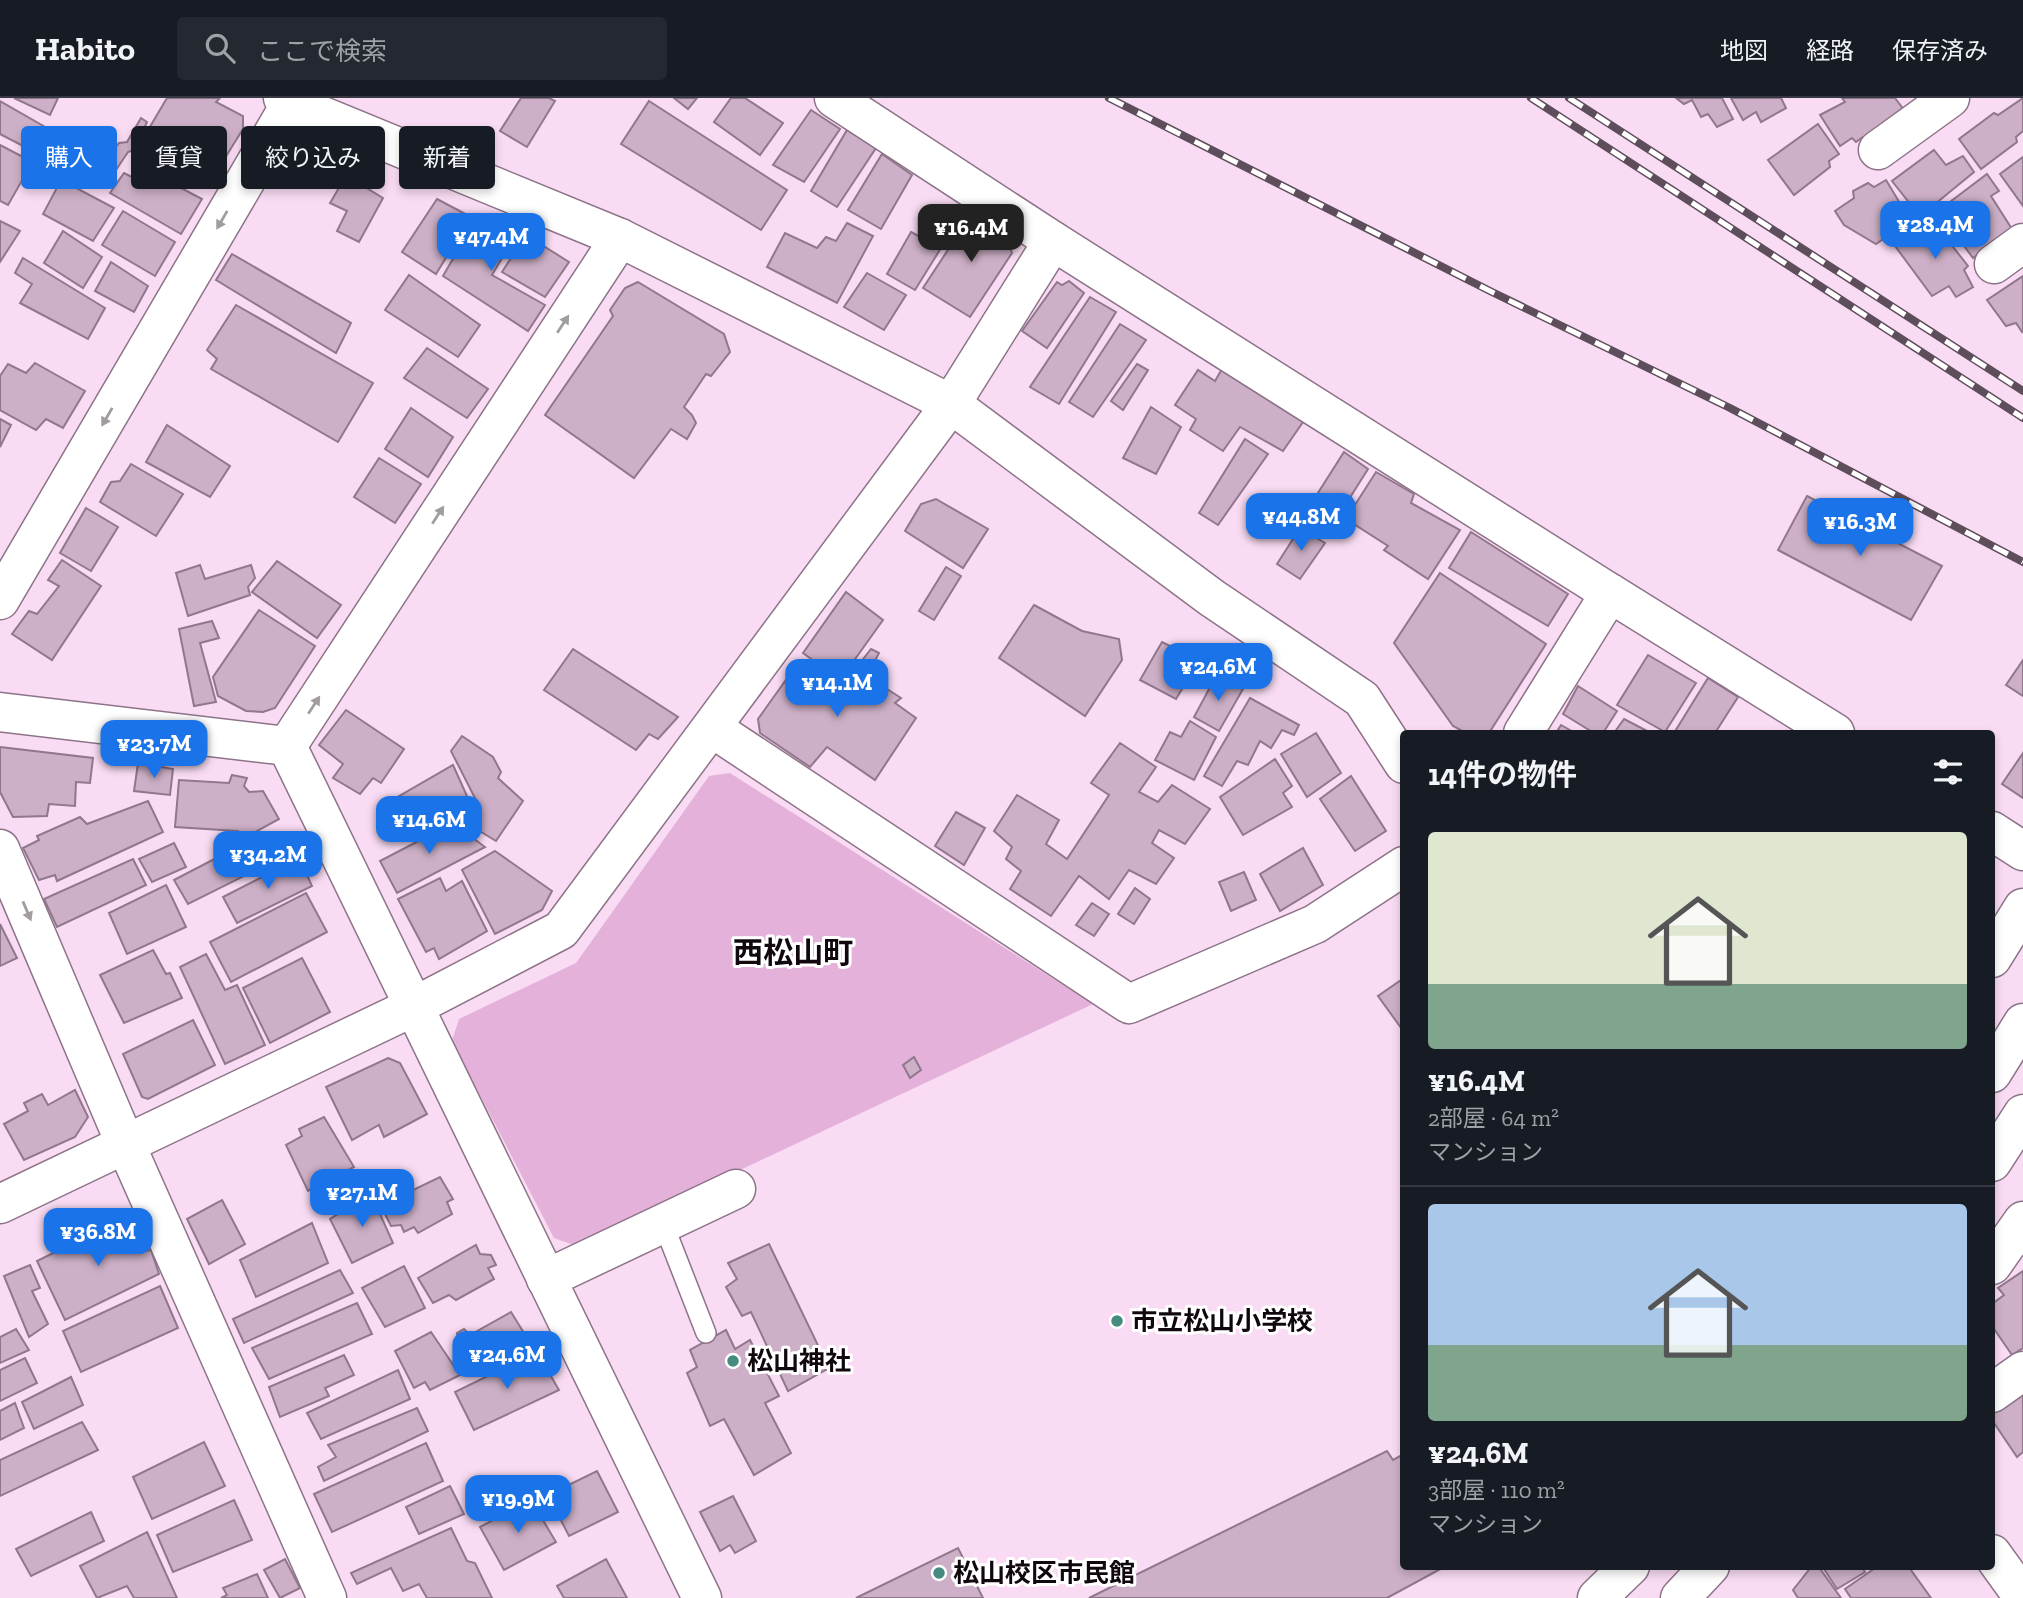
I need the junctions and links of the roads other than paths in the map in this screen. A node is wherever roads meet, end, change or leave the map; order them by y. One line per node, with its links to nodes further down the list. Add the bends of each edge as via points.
1 (834, 98): 6 (street)
2 (1950, 98): 4 (street)
3 (289, 100): 5 (street); 9 (street, one-way to 9)
4 (1878, 150)
5 (620, 238): 7 (street); 14 (street, one-way to 5)
6 (1053, 242): 7 (street); 8 (street)
7 (951, 404): 11 (street); 15 (street, via 1212,598 1362,699)
8 (1610, 593): 12 (street); 13 (street)
9 (0, 600)
10 (0, 712): 14 (street)
11 (712, 728): 19 (street, via 1129,1004 1315,924); 22 (street, via 561,930)
12 (1526, 730)
13 (1830, 730)
14 (287, 746): 22 (street)
15 (1400, 758)
16 (1995, 833): 18 (street)
17 (0, 849): 26 (street, one-way to 26)
18 (2023, 851)
19 (1400, 869)
20 (2023, 908): 21 (street)
21 (1995, 953)
22 (412, 1007): 26 (street); 33 (street)
23 (2023, 1023): 24 (street)
24 (1995, 1068)
25 (2023, 1114): 27 (street)
26 (125, 1143): 29 (street); 41 (street)
27 (1995, 1157)
28 (736, 1189): 31 (street)
29 (0, 1204)
30 (2023, 1221): 32 (street)
31 (663, 1223): 33 (street); 34 (lane)
32 (1995, 1261)
33 (546, 1279): 42 (street)
34 (706, 1334)
35 (2023, 1371): 36 (street)
36 (1995, 1391)
37 (1995, 1558): 40 (street)
38 (1626, 1570): 43 (street)
39 (1706, 1570): 44 (street)
40 (2020, 1587)
41 (327, 1598)
42 (702, 1598)
43 (1597, 1598)
44 (1680, 1598)

